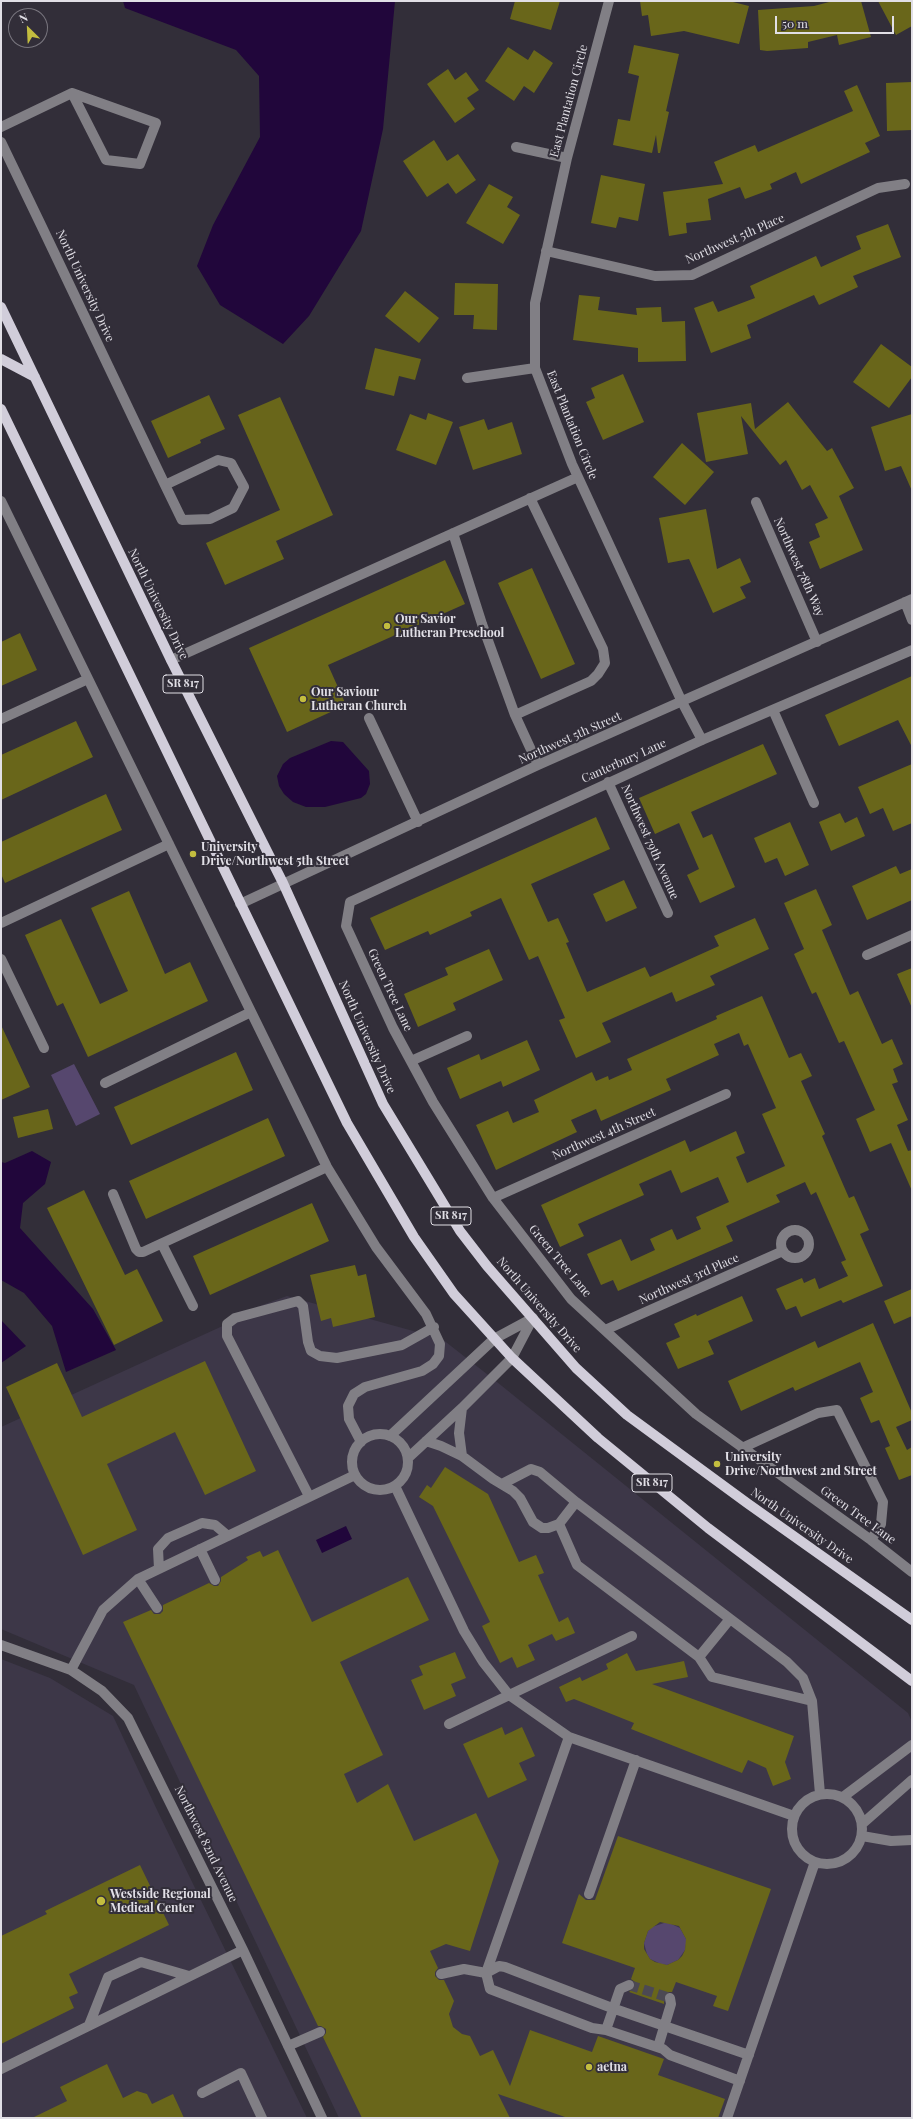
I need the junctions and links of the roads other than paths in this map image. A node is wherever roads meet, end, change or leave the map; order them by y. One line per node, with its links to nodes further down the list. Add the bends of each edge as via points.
1 (609, 1): 6 (street, East Plantation Circle)
2 (72, 93): 2 (street, via 156,123 140,164 106,160); 3 (street)
3 (1, 127)
4 (1, 142): 16 (street, North University Drive)
5 (516, 147): 6 (street)
6 (567, 158): 8 (street, East Plantation Circle)
7 (905, 184): 8 (street, Northwest 5th Place, via 878,188 692,274 655,276)
8 (546, 251): 11 (street, East Plantation Circle, via 535,303)
9 (1, 307): 12 (main road, North University Drive / SR 817)
10 (1, 359): 12 (main road)
11 (535, 368): 13 (street); 15 (street, East Plantation Circle)
12 (35, 377): 25 (main road, North University Drive / SR 817)
13 (467, 378)
14 (1, 409): 40 (main road, SR 817)
15 (578, 477): 17 (street); 27 (street, East Plantation Circle)
16 (164, 485): 16 (street, North University Drive, via 218,460 231,463 244,487 233,508 210,519 182,520)
17 (530, 498): 20 (street); 29 (street, via 603,649 605,663 591,682)
18 (1, 501): 26 (street)
19 (756, 502): 23 (street, Northwest 78th Way)
20 (453, 533): 25 (street); 29 (street)
21 (908, 601): 22 (street); 23 (street, Northwest 5th Street)
22 (912, 620)
23 (818, 642): 27 (street, Northwest 5th Street)
24 (912, 650): 28 (street, Canterbury Lane)
25 (171, 660): 38 (main road, North University Drive / SR 817)
26 (88, 679): 31 (street); 37 (street)
27 (682, 702): 32 (street, East Plantation Circle); 33 (street, Northwest 5th Street)
28 (773, 710): 32 (street, Canterbury Lane); 35 (street)
29 (515, 715): 33 (street)
30 (369, 718): 36 (street)
31 (1, 719)
32 (702, 740): 34 (street, Canterbury Lane)
33 (538, 765): 36 (street, Northwest 5th Street)
34 (608, 782): 39 (street, Canterbury Lane); 41 (street, Northwest 79th Avenue)
35 (814, 803)
36 (418, 822): 38 (street, Northwest 5th Street)
37 (169, 844): 42 (street); 46 (street)
38 (283, 883): 40 (street, Northwest 5th Street); 58 (main road, North University Drive / SR 817, via 383,1104 460,1231)
39 (350, 902): 49 (street, Green Tree Lane, via 346,926)
40 (240, 904): 61 (main road, SR 817, via 350,1129 414,1237 454,1294)
41 (668, 913)
42 (1, 922)
43 (912, 936): 44 (street)
44 (867, 955)
45 (1, 959): 48 (street)
46 (251, 1012): 50 (street); 52 (street)
47 (467, 1036): 49 (street)
48 (44, 1048)
49 (411, 1061): 54 (street, Green Tree Lane, via 432,1102)
50 (105, 1083)
51 (726, 1094): 54 (street, Northwest 4th Street)
52 (327, 1167): 55 (street); 59 (street, via 376,1247)
53 (113, 1194): 55 (street, via 139,1252)
54 (493, 1198): 60 (street, Green Tree Lane, via 571,1299)
55 (162, 1244): 57 (street)
56 (783, 1251): 60 (street, Northwest 3rd Place)
57 (193, 1306)
58 (533, 1318): 61 (street); 62 (street); 85 (main road, North University Drive / SR 817, via 576,1368 627,1415)
59 (434, 1327): 66 (street, via 440,1344 439,1356 433,1364 412,1374 365,1387 354,1394 348,1406 348,1419); 73 (street, via 402,1345 337,1358 320,1356 312,1351 308,1342 303,1306 298,1301 235,1318 228,1324 227,1336)
60 (605, 1330): 67 (street, Green Tree Lane, via 696,1414)
61 (494, 1339): 62 (main road, SR 817); 64 (street)
62 (512, 1358): 63 (street); 90 (main road, SR 817, via 598,1438 708,1528)
63 (462, 1408): 65 (street); 68 (street, via 459,1433)
64 (390, 1436): 66 (street, via 375,1435); 69 (street, via 402,1444)
65 (426, 1441): 68 (street); 69 (street)
66 (361, 1442): 70 (street, via 352,1457)
67 (742, 1448): 77 (street, Green Tree Lane); 77 (street, via 818,1413 837,1410 883,1502 881,1524)
68 (462, 1456): 71 (street)
69 (408, 1458): 72 (street, via 406,1474)
70 (355, 1475): 72 (street, via 373,1489 388,1489); 73 (street)
71 (502, 1484): 74 (street, via 531,1469 540,1472); 75 (street, via 520,1498 537,1526 548,1528)
72 (395, 1486): 91 (street, via 464,1631 483,1662)
73 (309, 1496): 76 (street)
74 (576, 1502): 75 (street); 84 (street)
75 (559, 1524): 88 (street, via 577,1565)
76 (228, 1536): 78 (street); 79 (street, via 215,1524 202,1523 168,1538 158,1549)
77 (871, 1540): 80 (street, Green Tree Lane)
78 (200, 1549): 79 (street); 82 (street)
79 (159, 1569): 81 (street)
80 (912, 1572)
81 (138, 1579): 83 (street); 89 (street, via 103,1610)
82 (215, 1580)
83 (156, 1608)
84 (730, 1619): 88 (street); 92 (street, via 803,1678)
85 (912, 1620)
86 (632, 1636): 91 (street)
87 (1, 1645): 89 (street, Northwest 82nd Avenue)
88 (699, 1657): 92 (street, via 712,1677)
89 (71, 1670): 106 (street, Northwest 82nd Avenue, via 102,1691 128,1718)
90 (912, 1681)
91 (509, 1695): 93 (street); 94 (street)
92 (812, 1701): 98 (street)
93 (449, 1724)
94 (569, 1737): 96 (street); 107 (street)
95 (912, 1745): 99 (street)
96 (636, 1760): 100 (street); 105 (street)
97 (912, 1780): 101 (street)
98 (820, 1794): 99 (street); 100 (street, via 809,1798)
99 (843, 1797): 101 (street, via 856,1808)
100 (794, 1816): 104 (street, via 792,1833 797,1849)
101 (862, 1824): 102 (street)
102 (862, 1836): 103 (street, via 891,1841); 104 (street, via 855,1851 848,1857 832,1864)
103 (912, 1840)
104 (815, 1862): 119 (street)
105 (589, 1894)
106 (243, 1950): 109 (street); 117 (street, Northwest 82nd Avenue)
107 (486, 1973): 108 (street, via 464,1969); 112 (street, via 499,1966 505,1967); 115 (street, via 490,1989 592,2028)
108 (441, 1974)
109 (189, 1976): 113 (street); 113 (street, via 141,1962 108,1977)
110 (629, 1985): 112 (street, via 620,1989)
111 (670, 1998): 114 (street, via 671,2004)
112 (612, 2008): 114 (street); 115 (street)
113 (89, 2025): 120 (street)
114 (664, 2026): 118 (street); 119 (street)
115 (606, 2030): 118 (street)
116 (320, 2032): 117 (street)
117 (288, 2046): 124 (street, Northwest 82nd Avenue)
118 (658, 2047): 121 (street, via 670,2055)
119 (749, 2055): 121 (street)
120 (1, 2069)
121 (740, 2081): 125 (street)
122 (202, 2093): 123 (street, via 241,2074)
123 (262, 2118)
124 (322, 2118)
125 (727, 2118)

